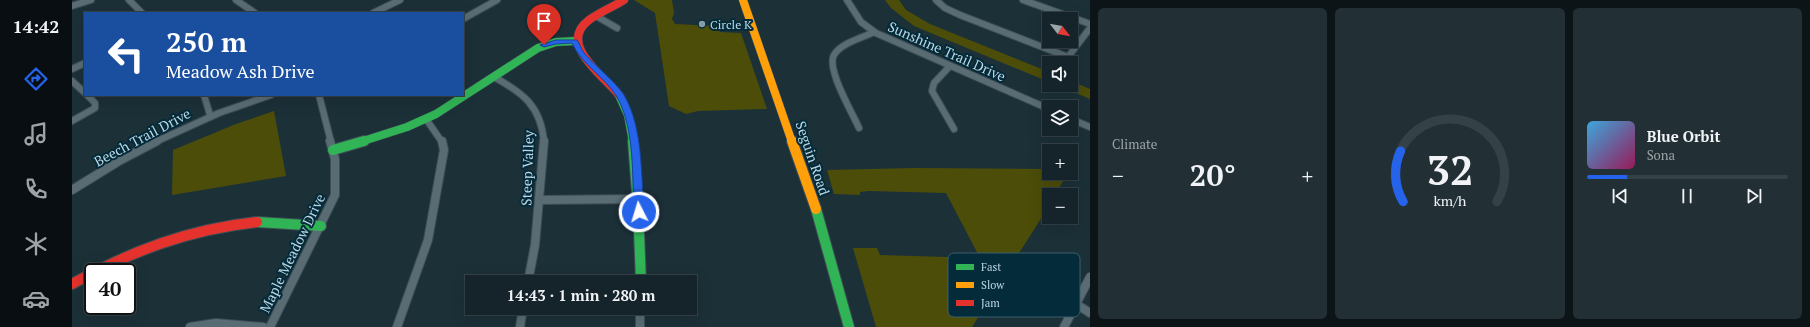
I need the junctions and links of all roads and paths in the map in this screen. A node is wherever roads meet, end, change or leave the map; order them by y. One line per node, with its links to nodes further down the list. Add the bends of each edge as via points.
1 (91, 0): 11 (street)
2 (129, 0): 12 (street)
3 (236, 0): 13 (street)
4 (400, 0): 14 (street)
5 (497, 0): 16 (street)
6 (624, 0): 15 (street)
7 (743, 0): 63 (street, Seguin Road, via 821,222)
8 (847, 0): 20 (street, Sunshine Trail Drive, via 861,22)
9 (936, 0): 19 (street, via 945,8 960,15 1068,57)
10 (1023, 0): 17 (street)
11 (72, 6)
12 (141, 12)
13 (254, 12)
14 (376, 12)
15 (596, 16): 18 (street); 21 (street, via 580,28)
16 (464, 18)
17 (1090, 24)
18 (617, 28)
19 (1090, 28)
20 (874, 32): 23 (street, Sunshine Trail Drive); 40 (street, via 839,49 832,61 835,76)
21 (575, 41): 25 (street, via 544,45); 44 (street, via 580,53 615,88 627,108 633,133)
22 (84, 63): 24 (street)
23 (950, 66): 34 (street, Sunshine Trail Drive); 41 (street, via 934,83 932,91)
24 (72, 69)
25 (494, 77): 33 (street); 45 (street, Steep Valley, via 520,93 540,117 544,141)
26 (72, 81): 27 (street)
27 (84, 92)
28 (88, 96): 37 (street, via 95,103 95,108)
29 (204, 96): 35 (street)
30 (268, 96): 35 (street, Beech Trail Drive)
31 (319, 96): 42 (street, Maple Meadow Drive)
32 (463, 96): 36 (street)
33 (464, 96)
34 (1042, 106)
35 (210, 115): 43 (street, Beech Trail Drive, via 114,163)
36 (426, 119): 42 (street, via 391,133); 60 (street, via 441,138 444,150 428,240)
37 (72, 121)
38 (1078, 122): 39 (street)
39 (1090, 127)
40 (859, 128)
41 (954, 129)
42 (333, 150): 46 (street, Maple Meadow Drive, via 335,195)
43 (72, 190)
44 (638, 199): 45 (street); 48 (street)
45 (539, 200): 47 (street, Steep Valley)
46 (321, 226): 50 (street, via 258,222 192,232 122,257); 59 (street, Maple Meadow Drive)
47 (529, 275)
48 (641, 275)
49 (1090, 277): 51 (street)
50 (72, 284)
51 (1080, 296)
52 (1080, 307): 53 (street)
53 (1090, 313)
54 (522, 315): 61 (street)
55 (640, 315): 62 (street)
56 (1069, 317): 64 (street)
57 (190, 327): 58 (street, via 216,323)
58 (263, 327)
59 (270, 327)
60 (397, 327)
61 (520, 327)
62 (640, 327)
63 (849, 327)
64 (1064, 327)

